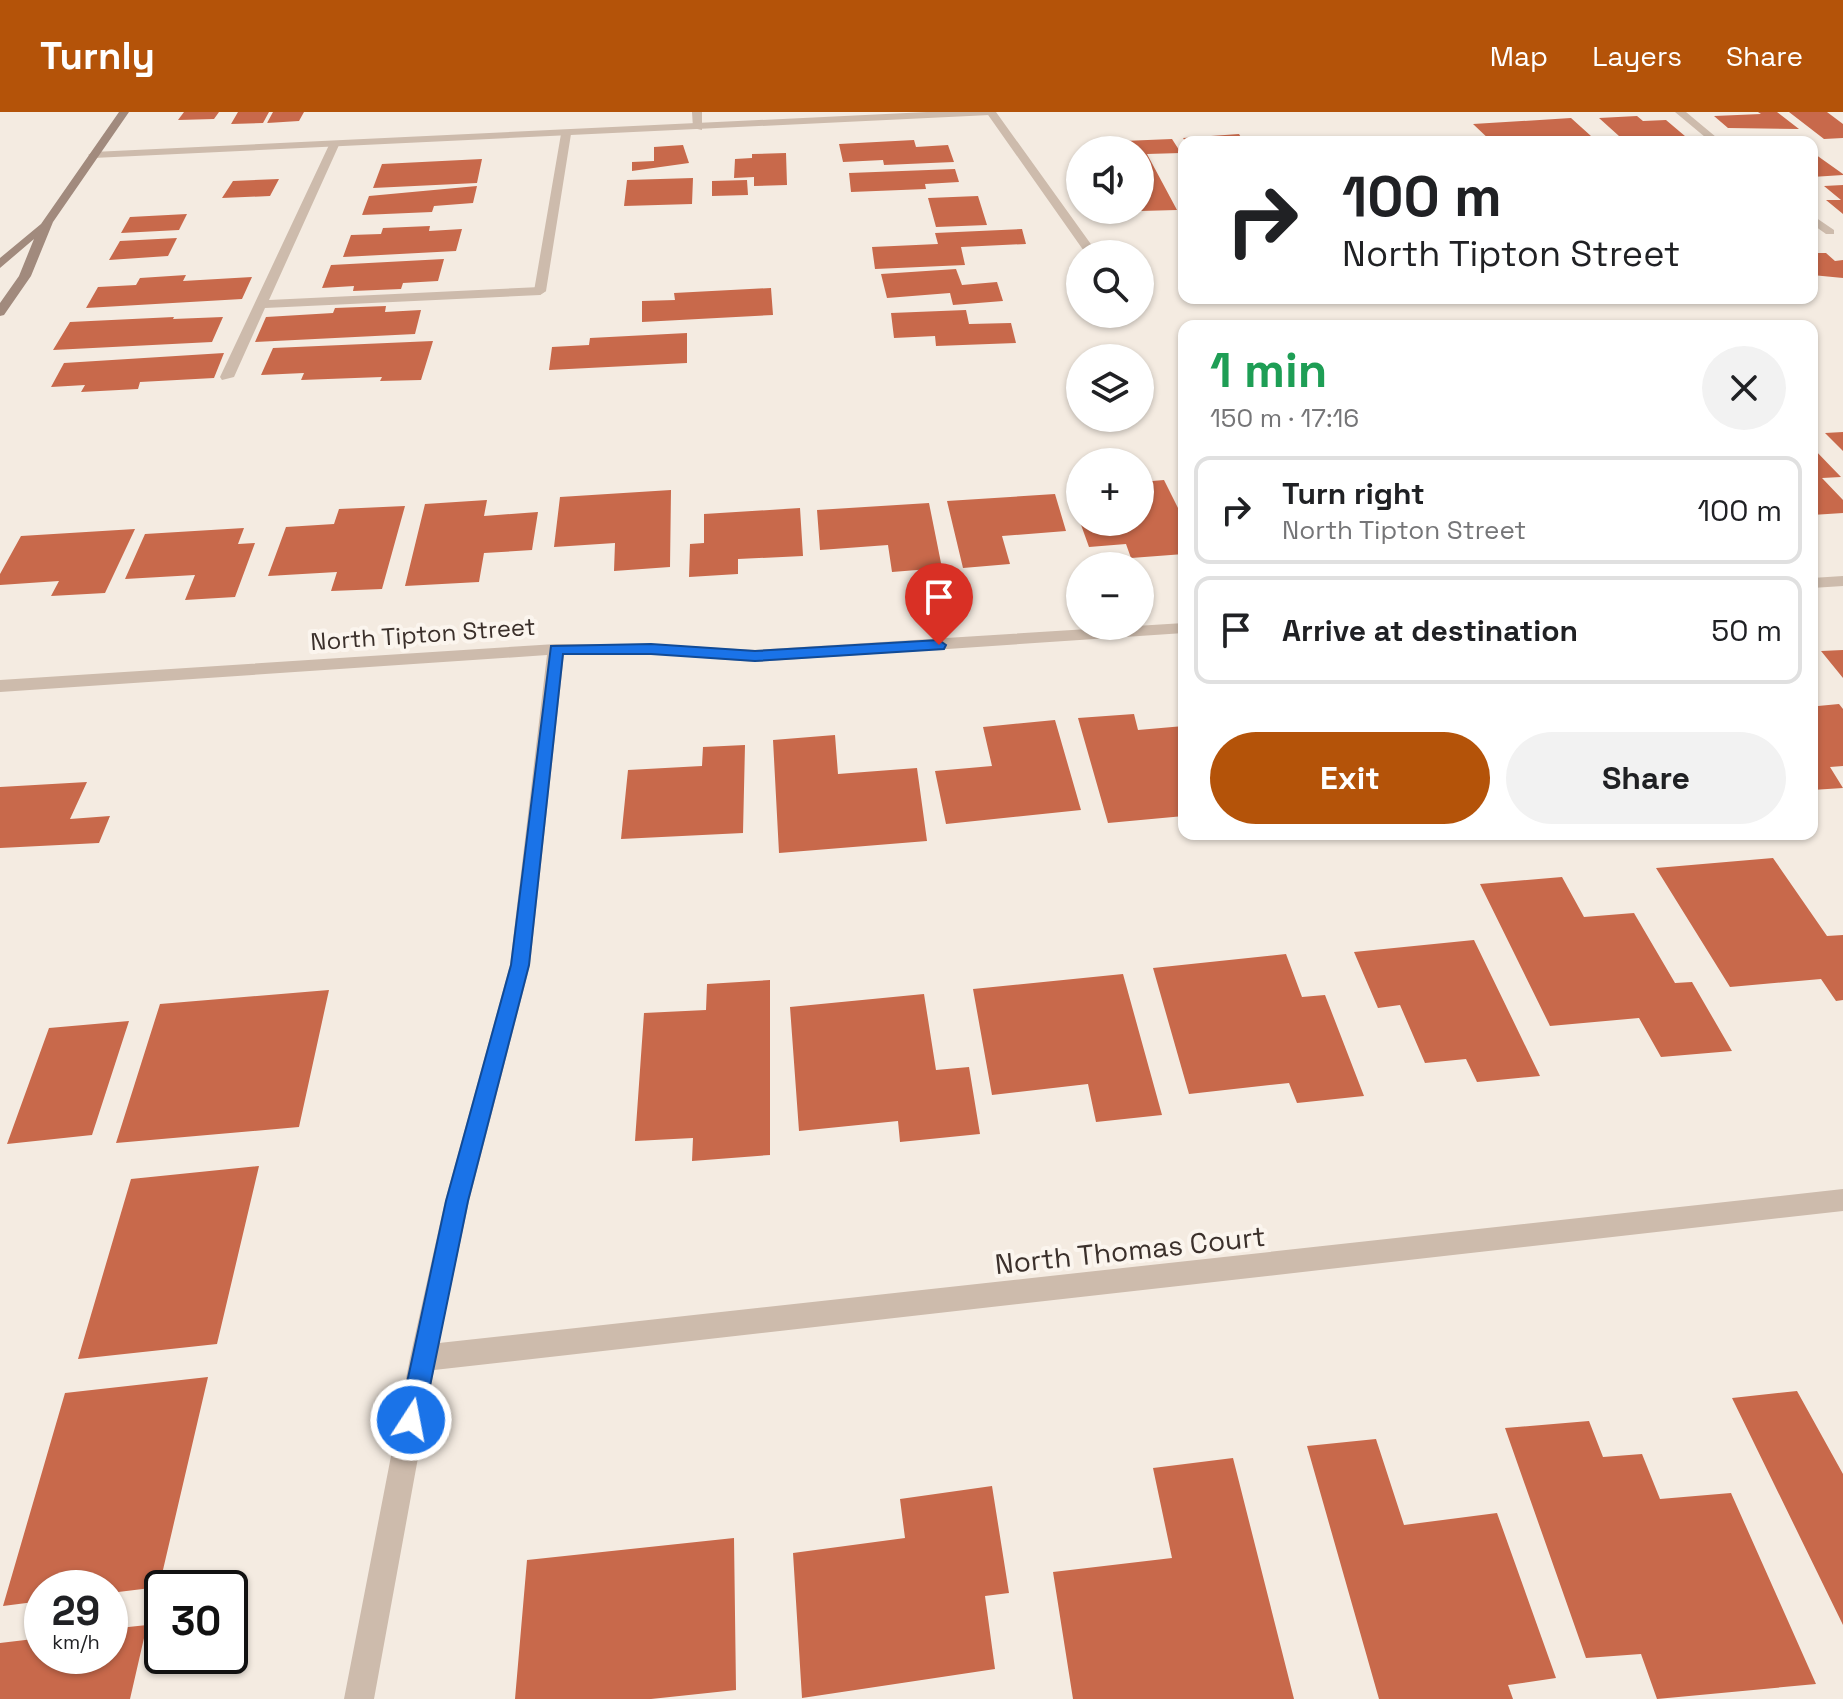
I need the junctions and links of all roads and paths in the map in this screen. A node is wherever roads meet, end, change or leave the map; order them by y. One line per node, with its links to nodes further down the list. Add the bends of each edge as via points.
1 (124, 112): 9 (main road)
2 (697, 112): 5 (street)
3 (990, 112): 5 (street); 13 (street)
4 (1680, 112): 7 (street)
5 (698, 128): 6 (street)
6 (566, 134): 8 (street); 15 (street, via 540,291)
7 (1710, 136)
8 (334, 145): 9 (street); 15 (street)
9 (93, 155): 10 (main road)
10 (47, 222): 14 (main road); 16 (main road, via 25,276)
11 (1818, 223): 12 (street)
12 (1830, 232)
13 (1082, 240)
14 (0, 264)
15 (261, 304): 17 (street)
16 (0, 312)
17 (227, 377)
18 (1843, 581): 19 (street)
19 (1818, 583)
20 (1178, 628): 21 (street, North Tipton Street, via 755,656)
21 (556, 649): 22 (street, North Tipton Street); 24 (street, via 520,965 457,1201)
22 (0, 686)
23 (1843, 1200): 24 (street, North Thomas Court)
24 (423, 1358): 25 (street)
25 (359, 1699)

